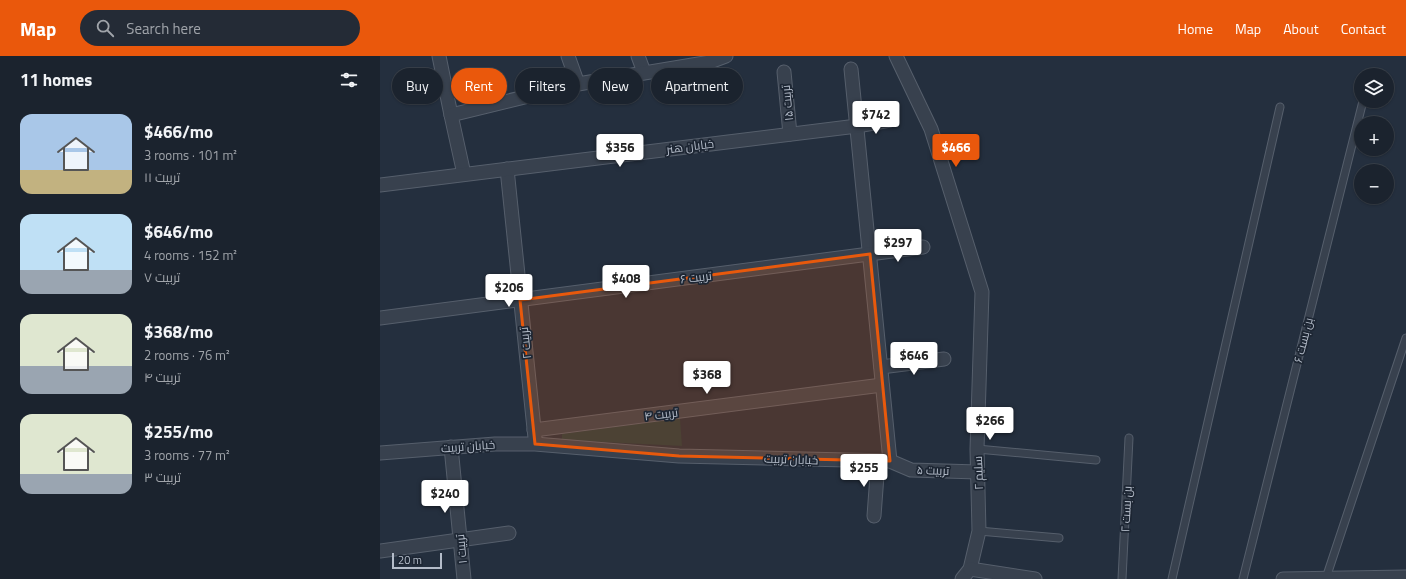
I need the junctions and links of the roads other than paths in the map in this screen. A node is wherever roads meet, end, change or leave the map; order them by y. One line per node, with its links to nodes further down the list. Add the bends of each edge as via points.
1 (439, 56): 15 (street)
2 (568, 56): 7 (street)
3 (638, 56): 9 (street)
4 (726, 56): 6 (street)
5 (896, 56): 34 (street, سلیم ۲, via 931,129 982,292)
6 (709, 59): 9 (street)
7 (572, 68)
8 (851, 69): 17 (street)
9 (644, 72): 11 (street)
10 (784, 72): 18 (street, تربیت ۱۵)
11 (580, 84)
12 (515, 99): 15 (street)
13 (1280, 106): 51 (lane)
14 (1361, 108): 52 (lane, بن بست ۶)
15 (451, 115): 20 (street)
16 (890, 120): 17 (street, خیابان هنر)
17 (857, 126): 18 (street, خیابان هنر); 23 (street)
18 (790, 134): 19 (street, خیابان هنر)
19 (506, 169): 20 (street, خیابان هنر); 24 (street, تربیت ۲)
20 (464, 174): 21 (street, خیابان هنر)
21 (380, 184)
22 (923, 247): 23 (street, تربیت ۶)
23 (870, 254): 24 (street, تربیت ۶); 28 (street)
24 (520, 300): 25 (street, تربیت ۶); 30 (street, تربیت ۲)
25 (380, 318)
26 (1406, 338): 47 (lane)
27 (944, 359): 28 (street)
28 (881, 367): 29 (street)
29 (882, 385): 30 (street, تربیت ۴); 37 (street)
30 (534, 430): 32 (street, تربیت ۲)
31 (1129, 438): 50 (lane, بن بست ۲)
32 (535, 444): 33 (street, خیابان تربیت); 37 (street, خیابان تربیت, via 679,456)
33 (451, 447): 35 (street, خیابان تربیت); 43 (street, تربیت ۱)
34 (977, 449): 36 (lane); 38 (street, سلیم ۲)
35 (380, 453)
36 (1096, 460)
37 (884, 462): 38 (street, تربیت ۵, via 911,470); 39 (street)
38 (978, 472): 40 (street, سلیم ۲)
39 (874, 516)
40 (979, 531): 42 (lane); 45 (street, سلیم ۲)
41 (509, 533): 43 (street)
42 (1060, 538)
43 (460, 540): 44 (street); 48 (street, تربیت ۱)
44 (380, 551)
45 (966, 574): 49 (street)
46 (1406, 577): 47 (street)
47 (1326, 578): 53 (street)
48 (464, 579)
49 (1035, 579)
50 (1122, 579)
51 (1172, 579)
52 (1243, 579)
53 (1283, 579)

